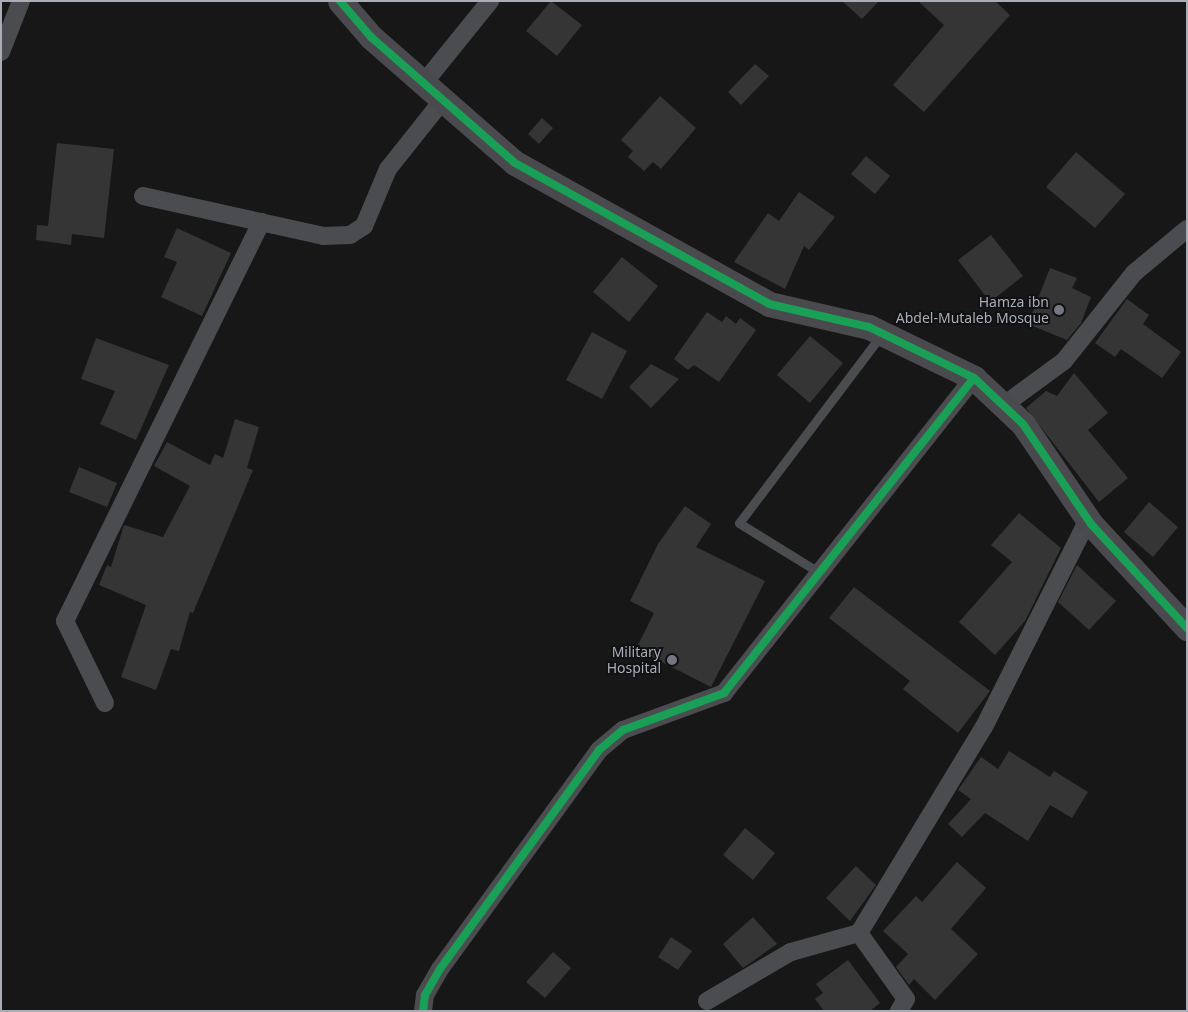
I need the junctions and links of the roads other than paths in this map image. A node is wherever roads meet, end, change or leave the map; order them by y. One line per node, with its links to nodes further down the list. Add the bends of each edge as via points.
1 (21, 1): 4 (street)
2 (340, 1): 5 (street)
3 (490, 1): 5 (street)
4 (1, 52)
5 (423, 84): 6 (street)
6 (442, 101): 8 (street, via 388,169 364,226 350,235 323,236); 10 (street, via 515,163 769,304)
7 (143, 196): 8 (street)
8 (261, 222): 16 (street, via 65,622)
9 (1187, 229): 12 (street, via 1134,273 1064,361)
10 (882, 333): 11 (street); 14 (lane, via 739,523)
11 (974, 378): 12 (street); 14 (street)
12 (1004, 405): 13 (street, via 1052,462)
13 (1088, 519): 15 (street, via 1149,591); 17 (street, via 984,727)
14 (820, 573): 19 (street, via 724,693 623,730 599,750 440,969 425,995)
15 (1187, 628)
16 (105, 703)
17 (860, 933): 18 (street, via 791,952); 20 (street, via 906,999)
18 (707, 1001)
19 (423, 1011)
20 (899, 1011)

